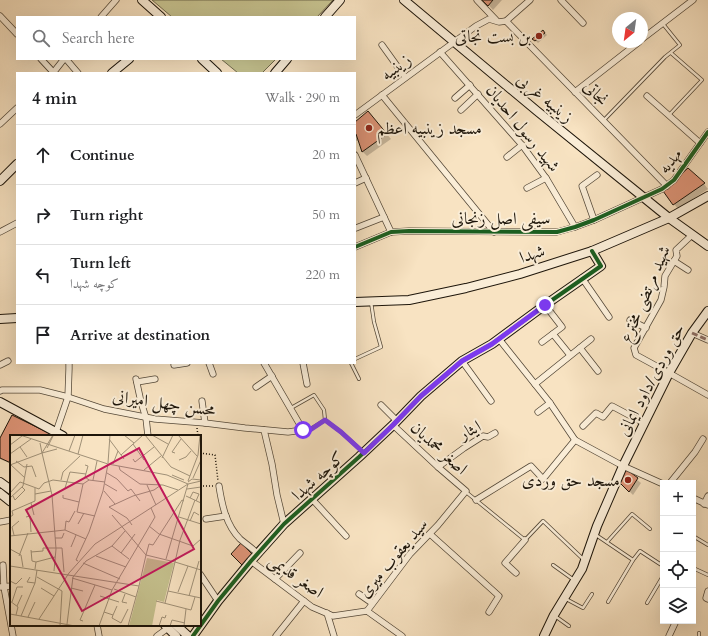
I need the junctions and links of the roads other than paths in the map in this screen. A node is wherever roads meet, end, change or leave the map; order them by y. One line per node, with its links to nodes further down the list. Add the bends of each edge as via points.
1 (116, 0): 11 (street)
2 (138, 0): 12 (street)
3 (142, 0): 13 (street)
4 (340, 0): 14 (street)
5 (404, 0): 21 (street, زینبیه غربی)
6 (477, 0): 16 (street)
7 (530, 0): 15 (street)
8 (561, 0): 17 (street)
9 (691, 0): 18 (street)
10 (0, 16): 19 (street)
11 (102, 16)
12 (155, 16)
13 (160, 16)
14 (326, 16)
15 (506, 21): 16 (street, زینبیه); 42 (street, نجاتی)
16 (499, 22): 21 (street, زینبیه, via 489,19)
17 (583, 23)
18 (662, 24): 20 (street); 25 (lane, via 680,45)
19 (16, 33)
20 (648, 34)
21 (454, 41): 24 (street, زینبیه); 67 (street, زینبیه غربی)
22 (382, 45): 40 (street)
23 (631, 48): 42 (street)
24 (440, 52): 40 (street, زینبیه); 41 (street, شهید رسول احدیان)
25 (671, 53): 50 (lane, via 702,80); 51 (lane)
26 (42, 60): 33 (street)
27 (64, 60): 34 (street)
28 (66, 60): 35 (street)
29 (128, 60): 36 (street)
30 (203, 60): 37 (street)
31 (208, 60): 38 (street)
32 (286, 60): 39 (street)
33 (52, 72)
34 (54, 72)
35 (77, 72)
36 (113, 72)
37 (216, 72)
38 (221, 72)
39 (276, 72)
40 (405, 78): 44 (street, زینبیه)
41 (470, 85): 43 (street, شهید رسول احدیان); 46 (street)
42 (575, 92): 51 (street, نجاتی)
43 (478, 94): 48 (street); 55 (street, شهید رسول احدیان)
44 (382, 95): 49 (street, زینبیه); 76 (street)
45 (647, 96): 50 (street)
46 (455, 98)
47 (16, 109): 52 (street)
48 (461, 110)
49 (356, 114)
50 (669, 116): 54 (street)
51 (603, 121): 64 (street, نجاتی)
52 (0, 124)
53 (708, 132): 54 (street, مهدیه)
54 (700, 143): 64 (street, مهدیه)
55 (522, 145): 57 (street); 61 (street, شهید رسول احدیان)
56 (356, 157): 60 (street)
57 (507, 157)
58 (16, 165): 62 (street)
59 (597, 175): 70 (street, via 582,186)
60 (366, 178): 63 (street); 68 (street)
61 (546, 178): 65 (street); 72 (street, شهید رسول احدیان)
62 (0, 181)
63 (356, 182)
64 (667, 186): 67 (street, مهدیه)
65 (527, 188)
66 (708, 196): 69 (street, شهدا)
67 (644, 197): 69 (street, زینبیه غربی); 70 (street, سیفی اصل زنجانی)
68 (384, 217): 73 (street); 75 (street)
69 (669, 218): 77 (street, زینبیه غربی); 80 (street, شهدا)
70 (594, 220): 72 (street, سیفی اصل زنجانی)
71 (16, 224): 74 (street)
72 (575, 227): 76 (street, سیفی اصل زنجانی, via 557,232)
73 (356, 228)
74 (0, 232)
75 (391, 232): 76 (street, سیفی اصل زنجانی); 79 (street, سیفی اصل زنجانی)
76 (494, 232)
77 (692, 235): 78 (street, زینبیه غربی); 81 (street, شهید مرتضی مخترع, via 676,250 677,256)
78 (708, 246)
79 (356, 247)
80 (592, 250): 83 (street, کوچه شهدا, via 601,266); 85 (street, شهدا, via 520,274 466,288 409,300)
81 (674, 261): 82 (street); 92 (street, شهید مرتضی مخترع, via 664,276 661,300)
82 (688, 270)
83 (582, 278): 86 (street, کوچه شهدا); 88 (street)
84 (356, 302): 85 (street, شهدا)
85 (371, 302): 101 (lane, via 381,347)
86 (545, 305): 94 (street, via 562,327); 95 (street, کوچه شهدا)
87 (708, 311): 93 (street, حق وردی/داود ایمانی)
88 (609, 317)
89 (16, 318): 90 (street)
90 (0, 319)
91 (630, 320): 92 (street)
92 (646, 328): 113 (street, شهید مرتضی مخترع, via 634,348 636,355)
93 (692, 333): 97 (street); 113 (street, حق وردی/داود ایمانی)
94 (553, 334): 98 (street); 100 (street)
95 (498, 339): 103 (street, کوچه شهدا); 119 (street)
96 (591, 339): 99 (street)
97 (708, 340)
98 (542, 342)
99 (580, 348): 100 (street); 112 (street)
100 (570, 355): 119 (street)
101 (356, 359)
102 (8, 361): 110 (street)
103 (462, 361): 125 (street); 134 (street, کوچه شهدا, via 421,396)
104 (69, 364): 123 (street)
105 (180, 364): 111 (street)
106 (210, 364): 114 (street)
107 (265, 364): 115 (street)
108 (304, 364): 118 (street)
109 (352, 364): 117 (lane)
110 (0, 365)
111 (174, 365)
112 (598, 371)
113 (669, 373): 122 (street, شهید مرتضی مخترع); 135 (street, حق وردی/داود ایمانی)
114 (212, 374)
115 (272, 376): 120 (street); 129 (street)
116 (155, 379): 131 (street, via 137,380)
117 (359, 379)
118 (308, 384)
119 (535, 384): 127 (street)
120 (256, 387)
121 (0, 392): 123 (street, محسن چهل امیرانی, via 40,390)
122 (708, 396)
123 (68, 397): 131 (street, محسن چهل امیرانی, via 104,409); 140 (street)
124 (202, 401): 133 (street)
125 (491, 401)
126 (0, 402): 140 (street)
127 (550, 403): 130 (street); 143 (street)
128 (381, 405): 134 (street, اصغر محمدیان)
129 (291, 409): 132 (lane, via 314,395 324,410); 138 (street)
130 (538, 412)
131 (146, 418): 133 (street, محسن چهل امیرانی); 141 (street)
132 (325, 420): 138 (lane, via 310,430); 144 (lane)
133 (205, 423): 137 (street, محسن چهل امیرانی)
134 (395, 423): 144 (street, کوچه شهدا); 146 (street, اصغر محمدیان)
135 (644, 423): 136 (street, via 612,406 603,417 596,413); 145 (street, حق وردی/داود ایمانی)
136 (583, 426)
137 (264, 430): 138 (street, محسن چهل امیرانی); 164 (street)
138 (303, 430)
139 (495, 433): 146 (street, ایثار, via 488,437 483,436)
140 (60, 434)
141 (148, 435)
142 (703, 439): 147 (street)
143 (575, 440): 145 (street); 157 (street, via 543,479 531,466)
144 (364, 453): 155 (street, کوچه شهدا)
145 (623, 466): 149 (street); 167 (street, حق وردی/داود ایمانی)
146 (438, 467): 152 (street, اصغر محمدیان)
147 (672, 480)
148 (0, 482): 151 (street)
149 (660, 483)
150 (219, 486): 160 (street)
151 (10, 489)
152 (466, 491): 157 (lane); 166 (street, سید یعقوب میری)
153 (0, 493): 158 (street)
154 (708, 496): 159 (street)
155 (312, 499): 164 (street, کوچه شهدا); 168 (street)
156 (696, 499): 159 (street)
157 (476, 500): 170 (lane)
158 (10, 501)
159 (706, 504)
160 (226, 516): 161 (street); 173 (street, via 239,538)
161 (206, 519)
162 (10, 520): 163 (street)
163 (0, 522)
164 (284, 524): 173 (street, کوچه شهدا)
165 (650, 530): 171 (lane, via 632,514)
166 (430, 534): 198 (street, سید یعقوب میری, via 410,554); 200 (street, via 499,596)
167 (594, 534): 171 (lane); 177 (street, حق وردی/داود ایمانی)
168 (346, 536)
169 (696, 538): 172 (lane)
170 (525, 540): 177 (lane, via 543,521); 182 (street, via 505,563)
171 (607, 542): 175 (lane)
172 (708, 545)
173 (258, 553): 176 (street, کوچه شهدا)
174 (300, 553): 185 (street)
175 (633, 560): 178 (lane, via 640,551); 196 (lane)
176 (251, 561): 185 (street, اصغر قدیمی); 194 (street, کوچه شهدا)
177 (585, 561): 186 (street, حق وردی/داود ایمانی)
178 (660, 564)
179 (3, 565): 188 (street)
180 (553, 565): 186 (lane)
181 (696, 569): 183 (lane)
182 (516, 573)
183 (708, 575)
184 (201, 576): 194 (street)
185 (275, 579): 195 (street, اصغر قدیمی)
186 (575, 581): 192 (street, حق وردی/داود ایمانی)
187 (660, 581): 197 (lane)
188 (2, 587): 203 (street)
189 (708, 591): 193 (street)
190 (359, 594): 198 (street)
191 (592, 594): 192 (lane, via 584,608)
192 (564, 598): 202 (street, حق وردی/داود ایمانی)
193 (708, 599)
194 (218, 601): 205 (street, کوچه شهدا)
195 (304, 601): 201 (street, اصغر قدیمی); 218 (street)
196 (608, 602)
197 (647, 602)
198 (372, 603): 199 (street, سید یعقوب میری)
199 (367, 610): 201 (street, سید یعقوب میری, via 333,616); 220 (street)
200 (489, 612)
201 (327, 613): 219 (street)
202 (554, 615): 211 (lane); 221 (street, حق وردی/داود ایمانی)
203 (10, 623)
204 (673, 624): 222 (street)
205 (201, 625)
206 (11, 626): 212 (street)
207 (97, 626): 213 (street)
208 (166, 626): 214 (street); 215 (street)
209 (177, 626): 216 (street)
210 (200, 626): 217 (street, کوچه شهدا)
211 (569, 626)
212 (13, 636)
213 (99, 636)
214 (157, 636)
215 (176, 636)
216 (188, 636)
217 (193, 636)
218 (276, 636)
219 (334, 636)
220 (402, 636)
221 (544, 636)
222 (669, 636)

